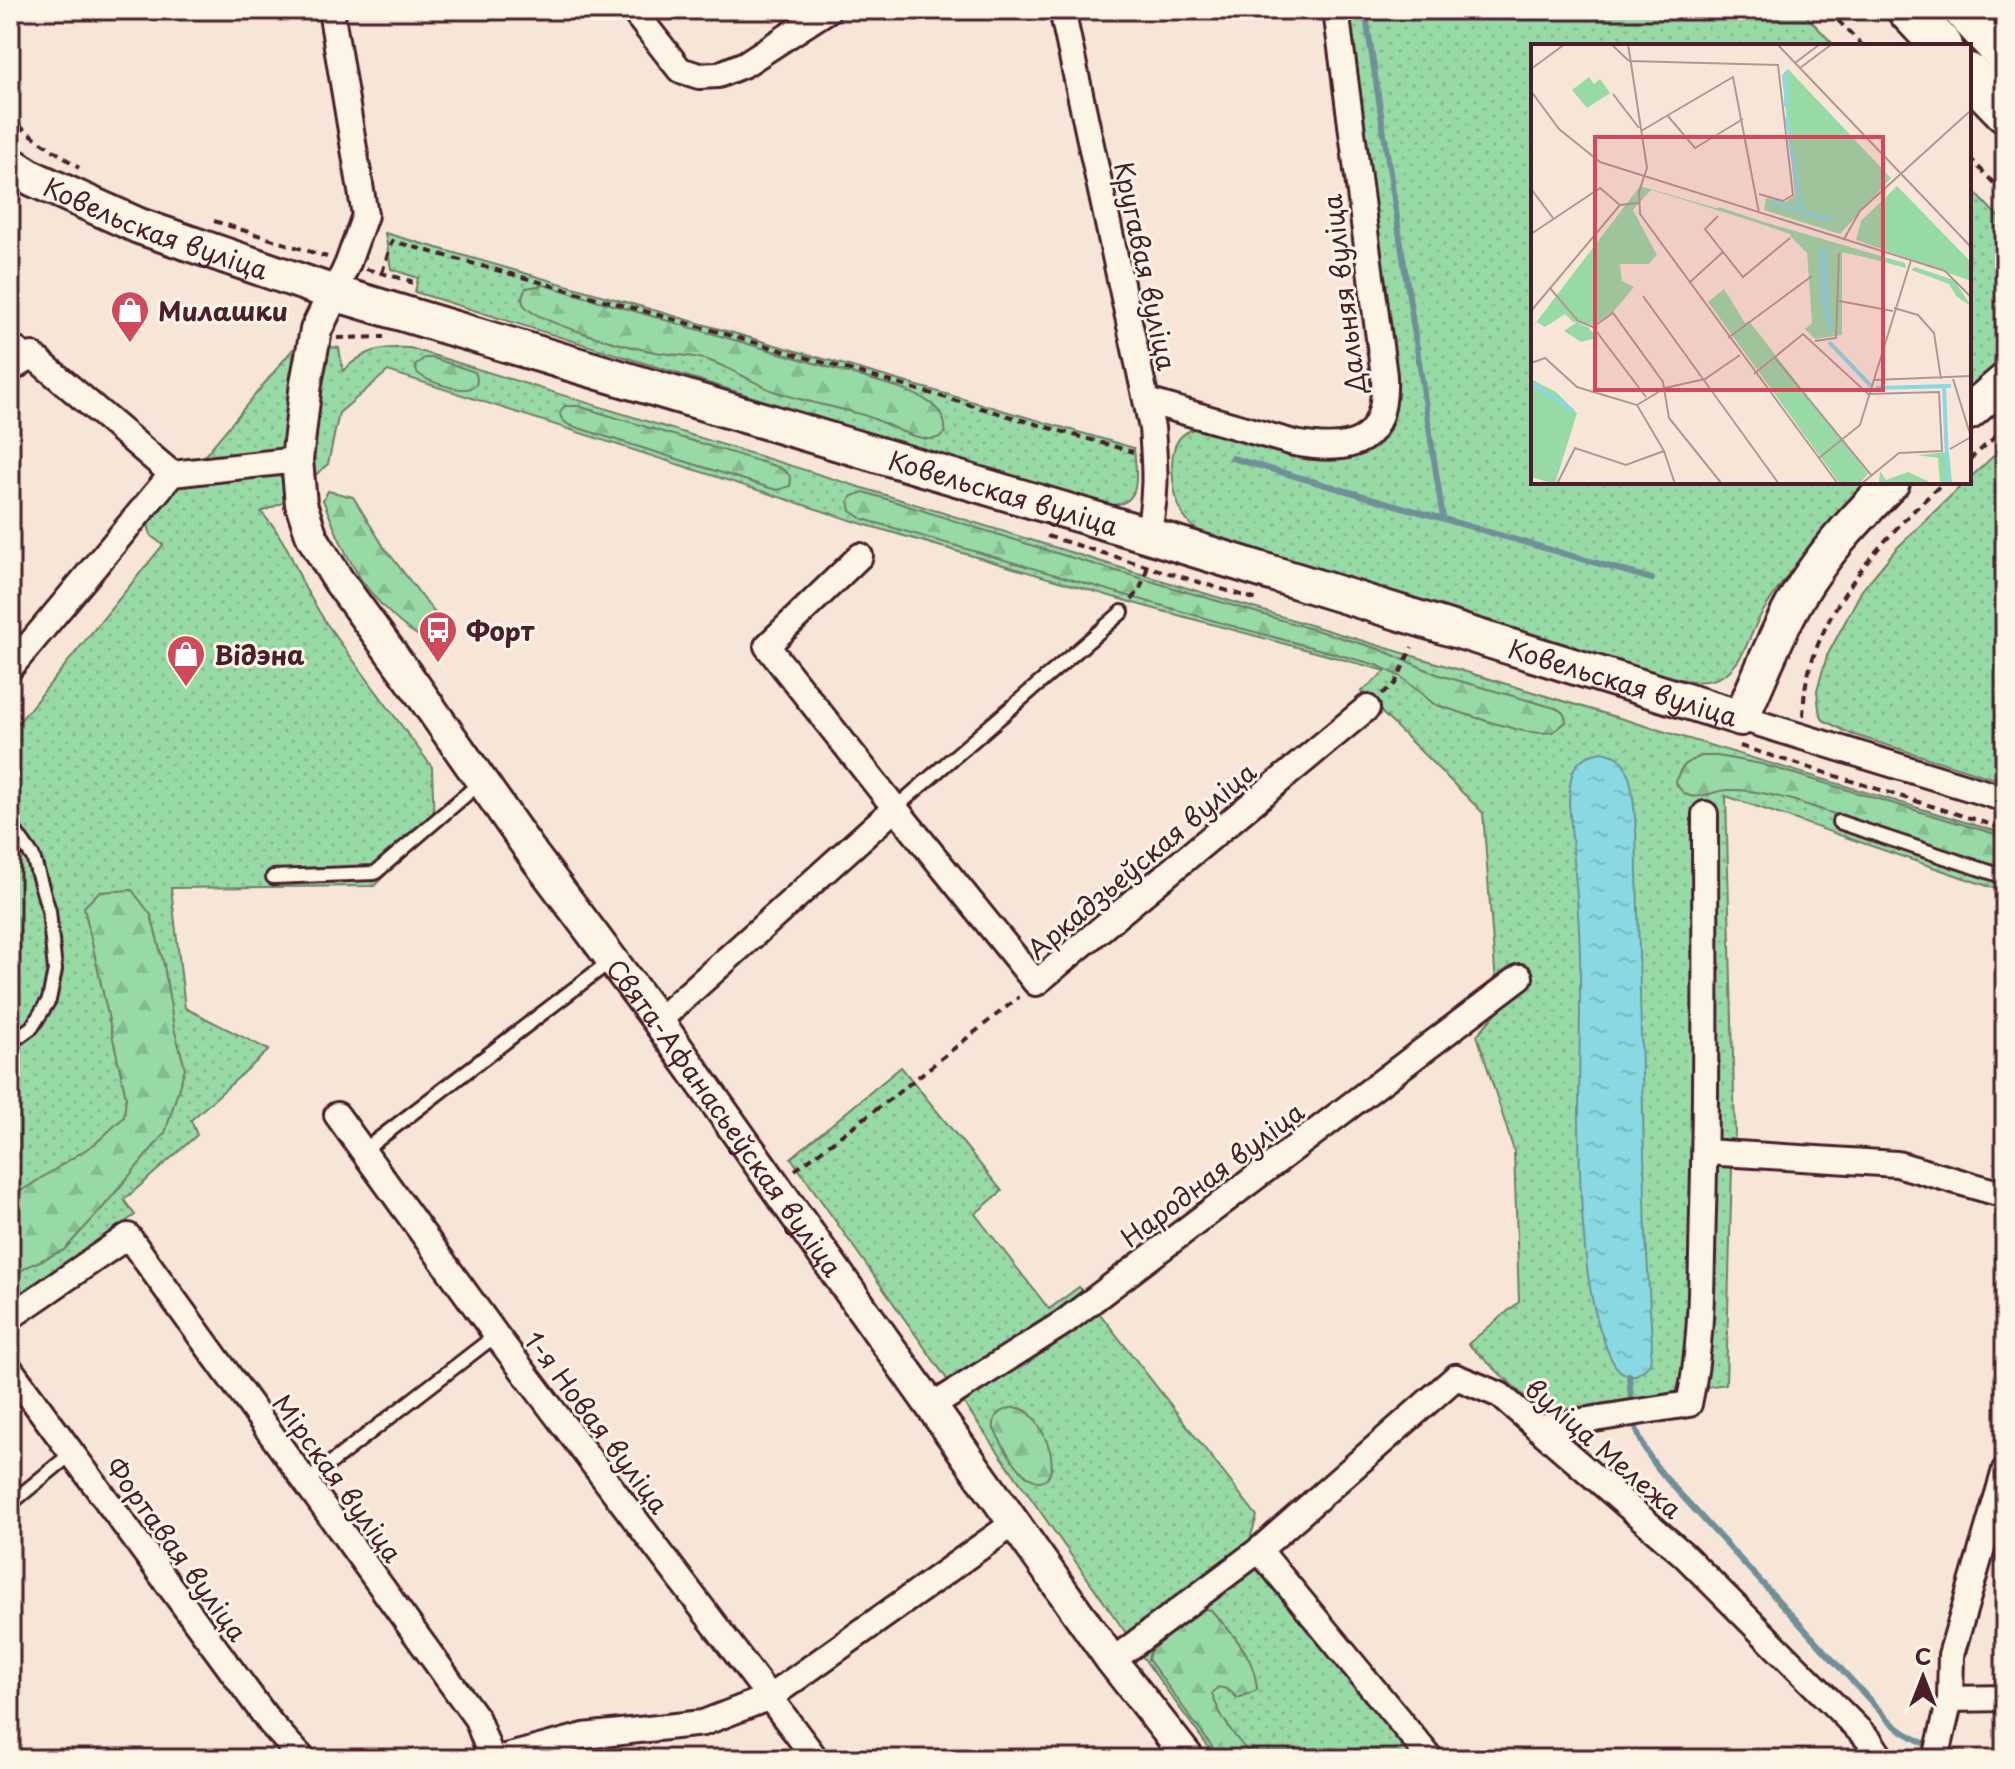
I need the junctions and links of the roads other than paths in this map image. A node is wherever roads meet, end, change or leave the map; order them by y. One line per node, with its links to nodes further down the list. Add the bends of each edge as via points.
1 (331, 10): 13 (street, via 365,215)
2 (633, 10): 3 (street, via 680,70 699,76 745,64)
3 (828, 10)
4 (1062, 10): 18 (street, Кругавая вуліца)
5 (1336, 10): 18 (street, Дальняя вуліца, via 1384,376 1379,424 1353,444 1315,447)
6 (1908, 10): 8 (highway)
7 (1964, 10): 9 (highway)
8 (1940, 44)
9 (2005, 54)
10 (1971, 76): 11 (highway)
11 (2005, 111)
12 (10, 164): 13 (main road, Ковельская вуліца, via 139,226)
13 (341, 278): 20 (street, Свята-Афанасьеўская вуліца, via 316,330); 23 (main road, Ковельская вуліца, via 399,325)
14 (10, 338): 15 (lane)
15 (32, 355): 16 (street); 21 (street)
16 (10, 370)
17 (2005, 381): 19 (main road)
18 (1147, 401): 23 (street, Кругавая вуліца, via 1156,477)
19 (1971, 410)
20 (297, 460): 21 (street); 29 (street, Свята-Афанасьеўская вуліца, via 301,504 312,537)
21 (172, 474): 26 (street)
22 (1890, 484): 28 (main road, via 1815,569 1790,611)
23 (1148, 551): 28 (main road, Ковельская вуліца)
24 (860, 556): 31 (street, Аркадзьеўская вуліца, via 767,646)
25 (1122, 612): 31 (lane)
26 (10, 668)
27 (1367, 708): 31 (street, Аркадзьеўская вуліца, via 1036,983)
28 (1737, 731): 30 (street, Ковельская вуліца, via 1801,735)
29 (482, 781): 35 (lane, via 375,873); 37 (street, Свята-Афанасьеўская вуліца)
30 (2005, 799)
31 (895, 808): 39 (street)
32 (1705, 814): 43 (street)
33 (1839, 822): 36 (lane)
34 (10, 824): 40 (lane, via 33,857 49,911 55,970 49,1000 32,1027)
35 (273, 877)
36 (2005, 877)
37 (613, 959): 39 (street, Свята-Афанасьеўская вуліца); 42 (lane)
38 (1520, 977): 48 (street, Народная вуліца, via 1063,1323)
39 (658, 1021): 48 (street, Свята-Афанасьеўская вуліца)
40 (10, 1043)
41 (337, 1115): 42 (street, 1-я Новая вуліца)
42 (363, 1151): 46 (street, 1-я Новая вуліца)
43 (1705, 1152): 44 (street, via 1897,1164); 49 (street, via 1696,1376 1689,1404)
44 (2005, 1195)
45 (10, 1317): 52 (street, Мірская вуліца, via 128,1236)
46 (496, 1335): 52 (lane); 57 (street, 1-я Новая вуліца)
47 (10, 1369): 50 (street, Фортавая вуліца)
48 (931, 1407): 54 (street, Свята-Афанасьеўская вуліца)
49 (1538, 1428): 55 (street, вуліца Мележа, via 1500,1395 1456,1377); 66 (street, вуліца Мележа, via 1683,1554)
50 (72, 1453): 53 (lane); 60 (street, Фортавая вуліца, via 271,1724)
51 (2005, 1470): 59 (street, via 1951,1655)
52 (306, 1482): 61 (street, Мірская вуліца, via 477,1719)
53 (10, 1504)
54 (1014, 1523): 56 (street, Свята-Афанасьеўская вуліца); 57 (street)
55 (1259, 1550): 56 (street, вуліца Мележа); 65 (street)
56 (1112, 1661): 64 (street, Свята-Афанасьеўская вуліца)
57 (770, 1697): 62 (street, via 703,1723 584,1736); 63 (street, 1-я Новая вуліца)
58 (2005, 1698): 59 (street)
59 (1950, 1699): 67 (street)
60 (303, 1759)
61 (492, 1759)
62 (498, 1759)
63 (816, 1759)
64 (1189, 1759)
65 (1431, 1759)
66 (1882, 1759)
67 (1936, 1759)

